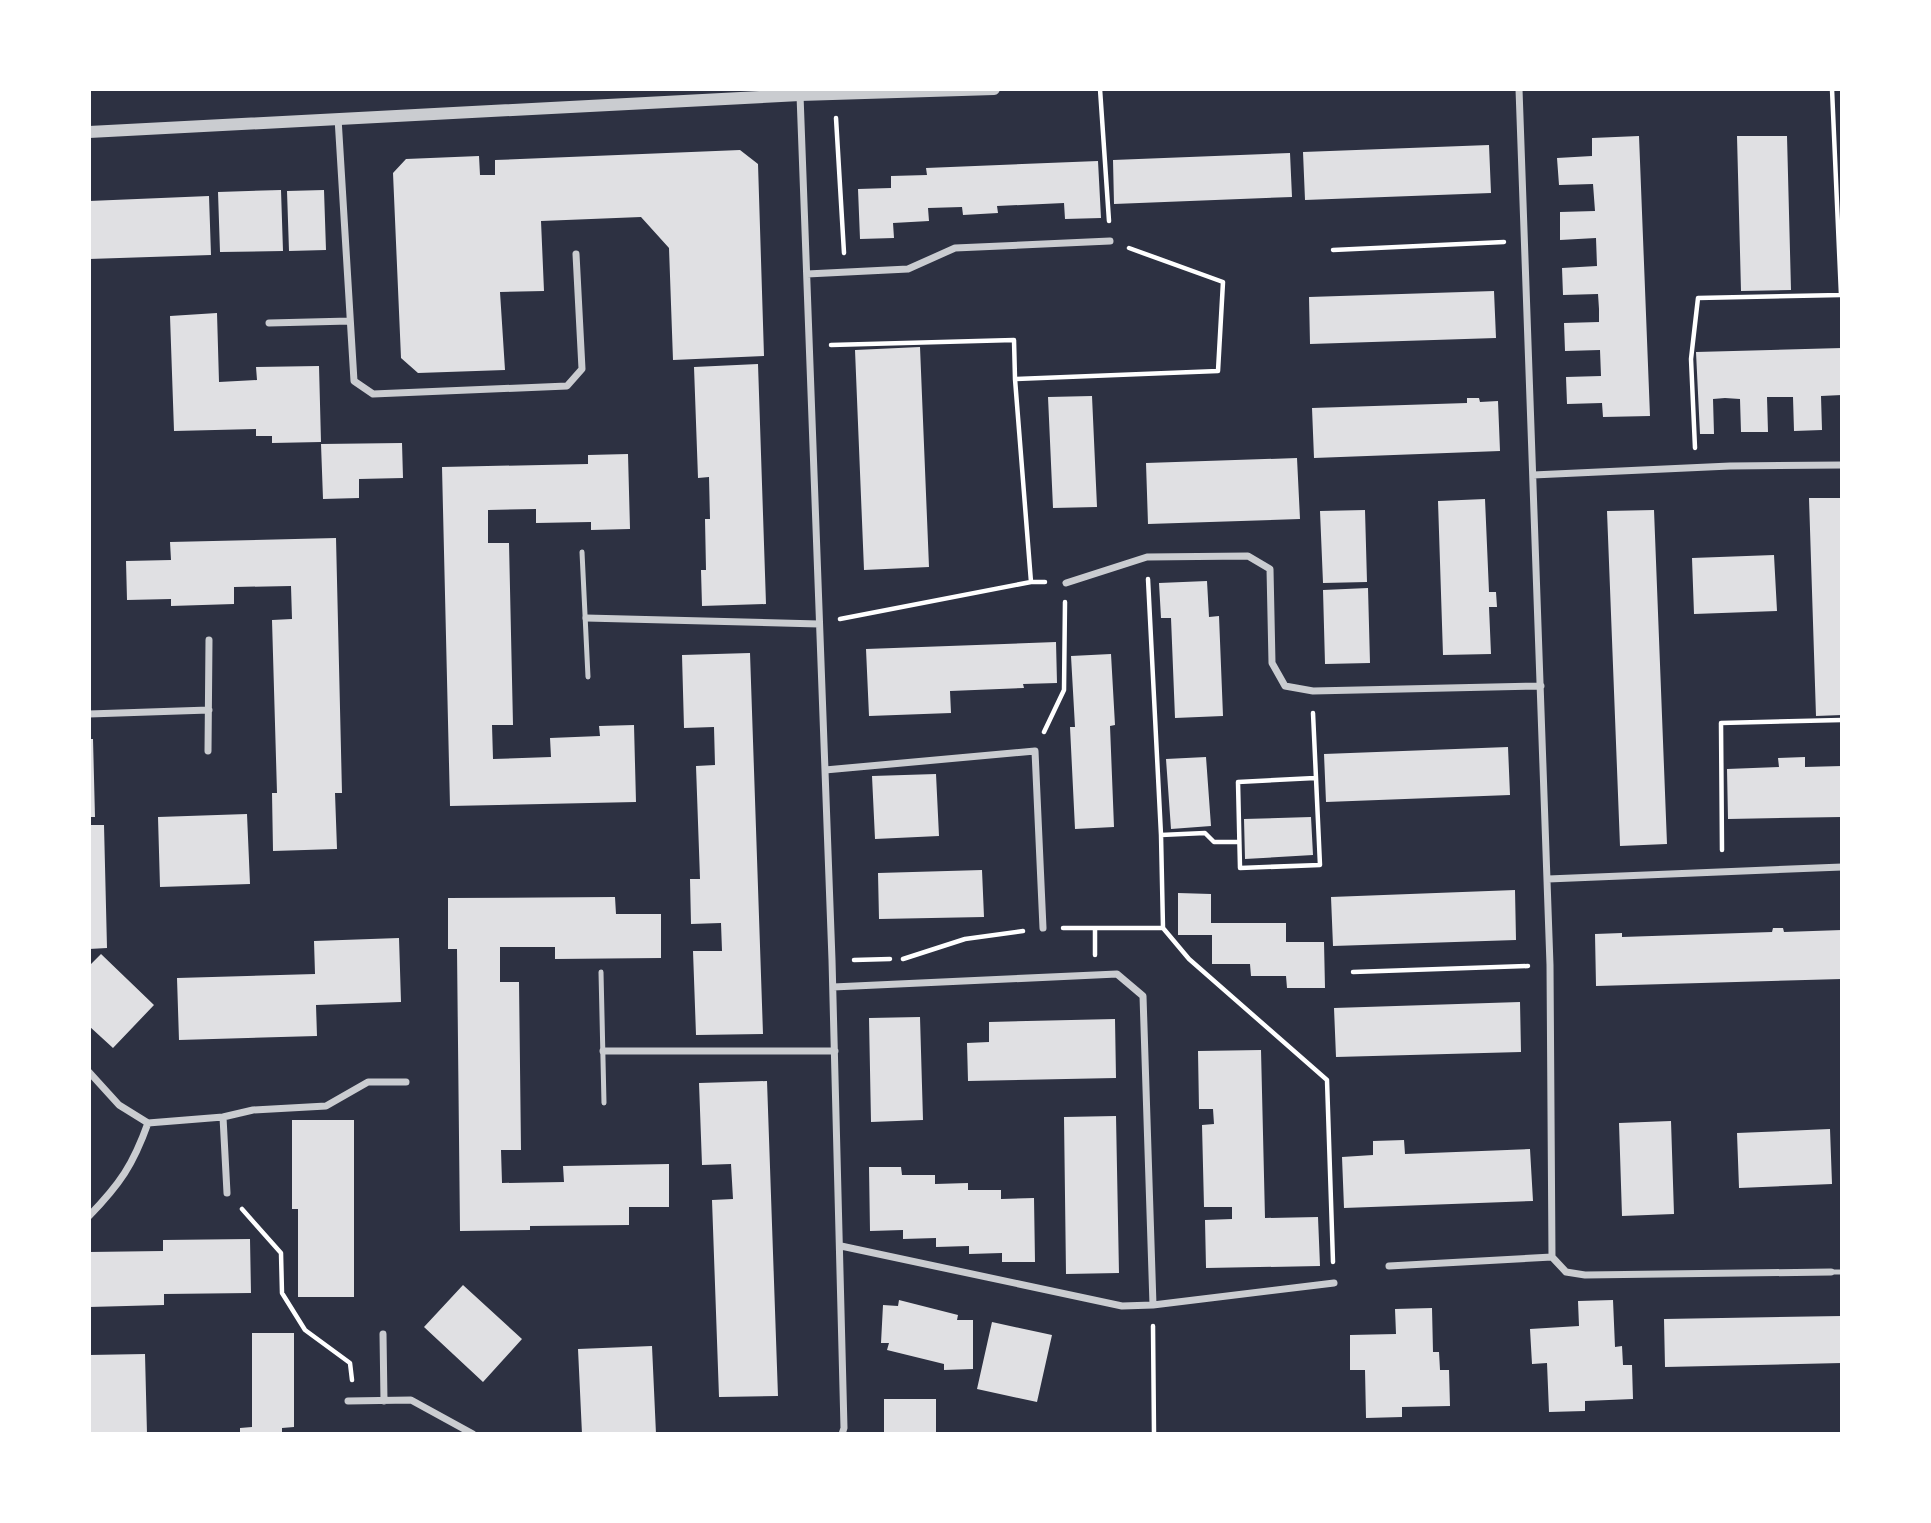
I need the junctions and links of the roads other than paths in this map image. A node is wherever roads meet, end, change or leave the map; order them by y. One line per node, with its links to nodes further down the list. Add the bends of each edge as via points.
1 (994, 89): 3 (street)
2 (1519, 89): 12 (street)
3 (800, 95): 4 (street); 8 (street)
4 (338, 118): 5 (street); 9 (street)
5 (89, 132)
6 (1111, 241): 8 (street, via 955,248 908,269)
7 (576, 254): 9 (street, via 582,369 567,386 373,394 354,381)
8 (807, 274): 16 (street)
9 (350, 321): 10 (street)
10 (270, 323)
11 (1842, 465): 12 (street)
12 (1533, 475): 19 (street)
13 (582, 552): 15 (lane)
14 (1066, 583): 19 (street, via 1147,557 1248,556 1270,569 1272,663 1285,686 1313,691)
15 (586, 618): 16 (street); 18 (lane)
16 (819, 624): 23 (street)
17 (209, 639): 20 (street)
18 (588, 677)
19 (1541, 686): 25 (street)
20 (209, 710): 21 (street); 22 (street)
21 (89, 714)
22 (208, 751)
23 (825, 770): 26 (street, via 1035,751); 28 (street)
24 (1842, 867): 25 (street)
25 (1548, 879): 39 (street)
26 (1043, 928)
27 (601, 972): 30 (lane)
28 (832, 987): 29 (street); 44 (street, via 1117,974 1143,996)
29 (835, 1051): 30 (street); 38 (street)
30 (603, 1052): 33 (lane)
31 (89, 1072): 35 (street, via 119,1105)
32 (406, 1082): 34 (street, via 368,1082 326,1106 253,1110)
33 (604, 1103)
34 (223, 1117): 35 (street); 36 (street)
35 (148, 1122): 37 (street, via 136,1156 118,1185)
36 (227, 1193)
37 (89, 1216)
38 (841, 1246): 44 (street, via 1122,1306); 49 (street)
39 (1552, 1257): 40 (street); 41 (street, via 1566,1272 1585,1275)
40 (1389, 1266)
41 (1831, 1272): 42 (lane)
42 (1842, 1272)
43 (1334, 1283): 44 (street)
44 (1153, 1305)
45 (383, 1334): 47 (street)
46 (350, 1401): 47 (street)
47 (384, 1401): 48 (street, via 411,1401)
48 (473, 1434)
49 (842, 1434)

